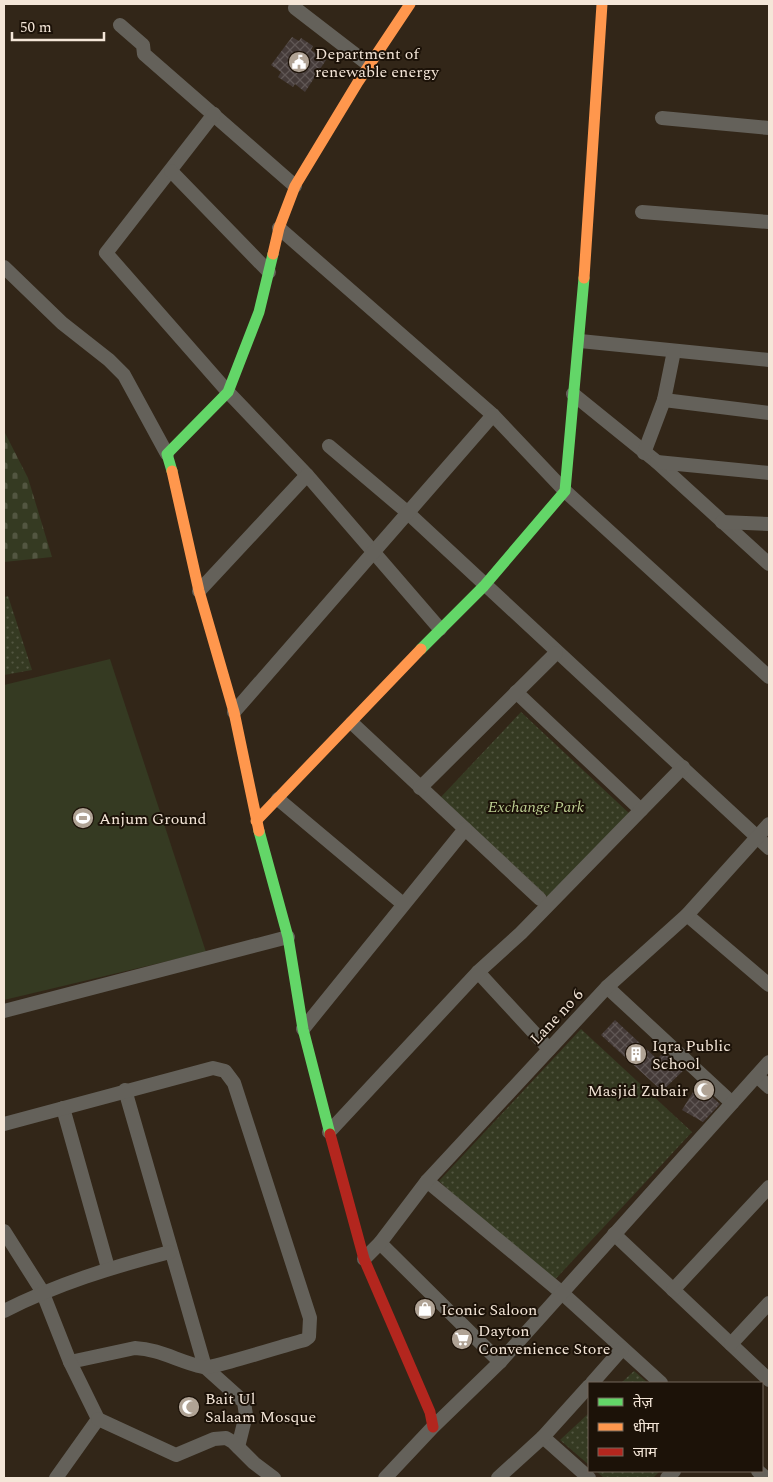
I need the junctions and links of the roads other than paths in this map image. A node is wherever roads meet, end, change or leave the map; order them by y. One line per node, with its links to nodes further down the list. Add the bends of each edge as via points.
1 (296, 4): 5 (street, via 295,8)
2 (410, 4): 5 (street)
3 (602, 4): 16 (street)
4 (120, 25): 6 (street, via 143,45 144,54)
5 (369, 65): 10 (street)
6 (214, 114): 9 (street); 10 (street)
7 (662, 118): 8 (street)
8 (769, 128)
9 (170, 171): 15 (street); 19 (street, via 106,253)
10 (295, 186): 13 (street)
11 (642, 212): 12 (street)
12 (769, 222)
13 (279, 228): 15 (street); 23 (street)
14 (4, 267): 26 (street, via 62,323 124,375)
15 (269, 272): 19 (street, via 259,312)
16 (580, 340): 17 (street); 20 (street)
17 (674, 351): 18 (street); 21 (street)
18 (769, 360)
19 (228, 392): 26 (street); 29 (street)
20 (573, 394): 25 (street); 30 (street)
21 (664, 400): 22 (street); 25 (street)
22 (769, 414)
23 (493, 415): 30 (street); 31 (street)
24 (329, 446): 31 (street)
25 (644, 453): 27 (street)
26 (167, 454): 37 (street)
27 (658, 462): 28 (street); 32 (street)
28 (769, 473)
29 (307, 475): 34 (street); 37 (street)
30 (565, 491): 36 (street); 40 (street)
31 (407, 512): 34 (street); 36 (street)
32 (722, 522): 33 (street); 35 (street)
33 (769, 524)
34 (374, 554): 38 (street); 42 (street)
35 (769, 564)
36 (484, 586): 38 (street); 39 (street)
37 (199, 591): 42 (street)
38 (440, 629): 43 (street)
39 (556, 652): 41 (street); 44 (street)
40 (769, 677)
41 (516, 692): 45 (street); 47 (street)
42 (234, 712): 48 (street)
43 (352, 723): 45 (street); 46 (street)
44 (683, 767): 47 (street); 51 (street)
45 (420, 788): 50 (street)
46 (278, 799): 48 (street); 54 (street)
47 (641, 810): 57 (street, via 521,933)
48 (256, 821): 56 (street)
49 (769, 824): 51 (street, Lane no 6)
50 (465, 830): 53 (street); 54 (street)
51 (759, 837): 52 (street); 55 (street, Lane no 6)
52 (769, 848)
53 (540, 899)
54 (403, 904): 61 (street)
55 (687, 915): 58 (street); 59 (street, Lane no 6)
56 (288, 937): 60 (street); 61 (street)
57 (478, 972): 62 (street); 70 (street)
58 (769, 985)
59 (607, 987): 62 (street, Lane no 6); 67 (street)
60 (4, 1011)
61 (303, 1028): 70 (street)
62 (550, 1049): 71 (street, Lane no 6)
63 (769, 1062): 64 (street)
64 (757, 1076): 65 (street); 67 (street)
65 (769, 1087)
66 (124, 1090): 68 (street); 76 (street); 88 (street, via 213,1068 230,1076 310,1318 309,1337 305,1340)
67 (732, 1103): 74 (street)
68 (63, 1108): 69 (street); 78 (street)
69 (4, 1124)
70 (328, 1132): 77 (street)
71 (427, 1180): 75 (street, Lane no 6); 81 (street)
72 (769, 1187): 79 (street)
73 (4, 1231): 80 (street)
74 (614, 1234): 79 (street); 81 (street)
75 (380, 1243): 77 (street, Lane no 6); 87 (street)
76 (170, 1252): 78 (street); 88 (street)
77 (364, 1258): 94 (street, via 430,1412)
78 (108, 1268): 80 (street)
79 (673, 1290): 84 (street)
80 (42, 1291): 83 (street); 86 (street)
81 (562, 1293): 85 (street); 87 (street)
82 (769, 1303): 84 (street)
83 (4, 1310)
84 (731, 1344): 89 (street)
85 (622, 1350): 90 (street); 91 (street)
86 (70, 1362): 88 (street, via 143,1348); 93 (street)
87 (500, 1362): 94 (street)
88 (205, 1367): 96 (street, via 244,1402 246,1415)
89 (769, 1380)
90 (593, 1382)
91 (660, 1382)
92 (588, 1387): 95 (street)
93 (98, 1419): 96 (street, via 176,1455 220,1438); 97 (street)
94 (433, 1427): 99 (street)
95 (543, 1437): 100 (street); 101 (street)
96 (238, 1447): 98 (street)
97 (56, 1478)
98 (274, 1478)
99 (385, 1478)
100 (498, 1478)
101 (589, 1478)

